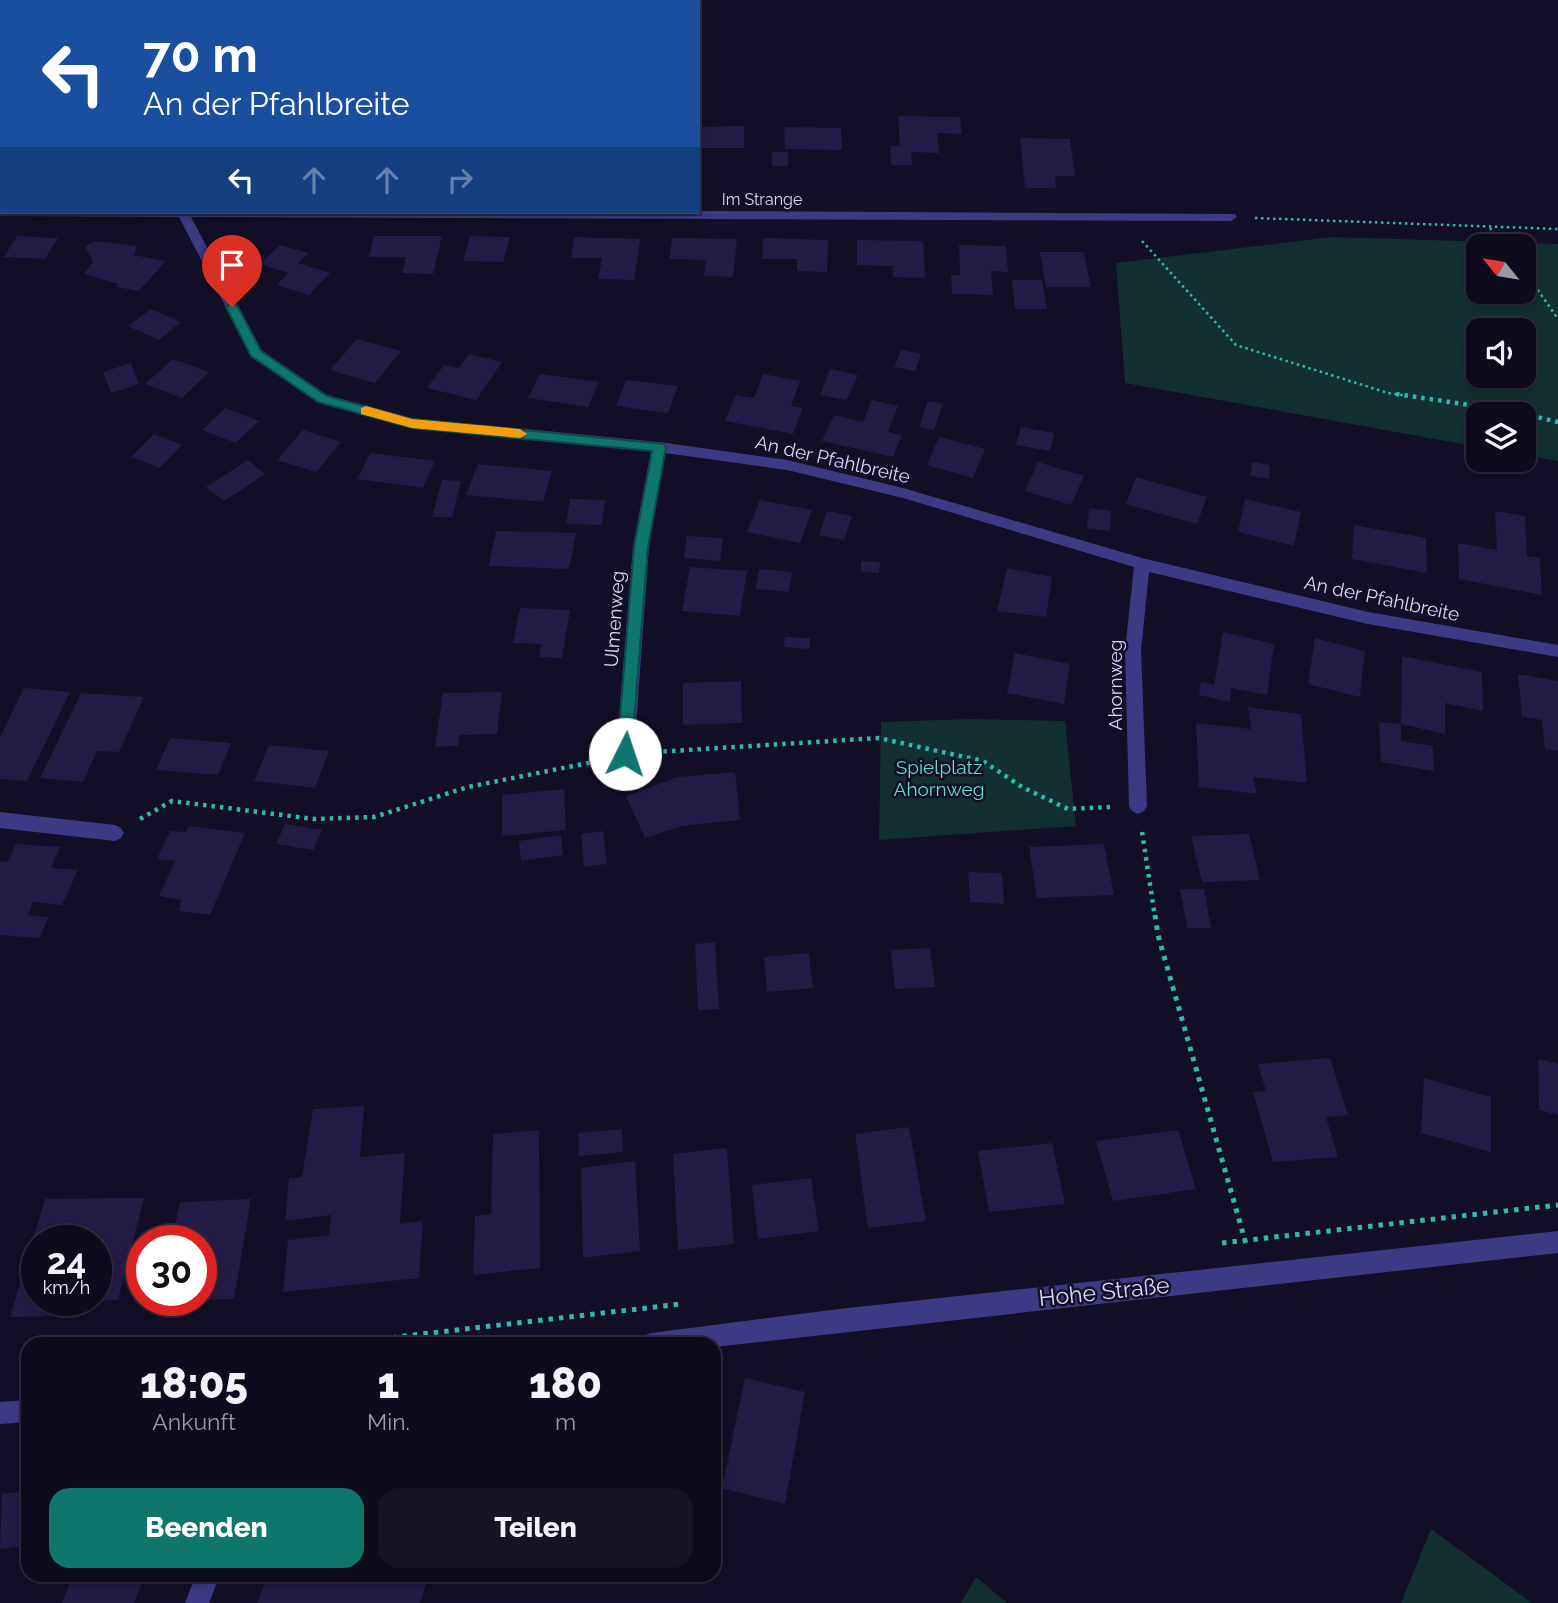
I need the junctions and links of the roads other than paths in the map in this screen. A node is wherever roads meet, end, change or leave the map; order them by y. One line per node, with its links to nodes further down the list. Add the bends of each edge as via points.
1 (123, 214): 2 (street, Im Strange)
2 (184, 215): 3 (street, Im Strange); 4 (street, An der Pfahlbreite, via 256,353 322,399 412,424)
3 (1231, 217)
4 (659, 447): 5 (street, An der Pfahlbreite, via 787,465 903,493); 7 (street, Ulmenweg, via 641,547)
5 (1142, 564): 6 (street, An der Pfahlbreite, via 1368,618); 8 (street, Ahornweg, via 1133,650)
6 (1558, 651)
7 (625, 754)
8 (1138, 806)
9 (0, 820): 10 (street)
10 (115, 833)
11 (1558, 1242): 12 (street, Hohe Straße)
12 (706, 1337)
13 (21, 1412): 14 (street)
14 (0, 1413)
15 (205, 1582): 16 (street)
16 (197, 1603)

